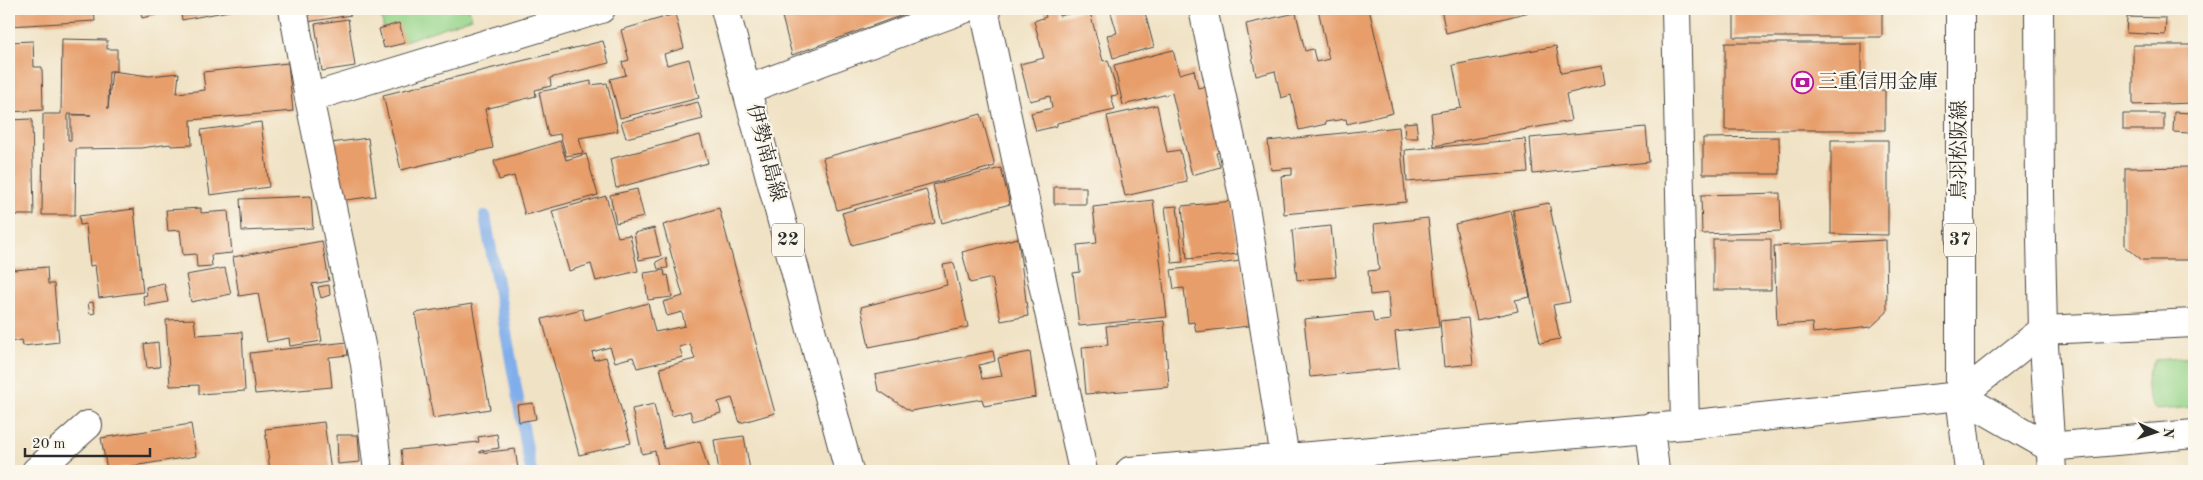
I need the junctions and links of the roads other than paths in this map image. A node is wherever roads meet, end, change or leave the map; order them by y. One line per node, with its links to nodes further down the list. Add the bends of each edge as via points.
1 (293, 9): 11 (street)
2 (601, 9): 11 (street)
3 (725, 9): 10 (street, 伊勢南島線 / 22)
4 (964, 9): 10 (street)
5 (984, 9): 24 (street)
6 (1203, 9): 20 (street, via 1244,200)
7 (1676, 9): 15 (street)
8 (1960, 9): 14 (street, 鳥羽松阪線 / 37)
9 (2040, 9): 13 (street)
10 (748, 89): 23 (street, 伊勢南島線 / 22)
11 (309, 98): 22 (street, via 365,364)
12 (2194, 323): 13 (street)
13 (2043, 330): 14 (street); 19 (street)
14 (1960, 396): 15 (street); 19 (street); 27 (street, 鳥羽松阪線 / 37)
15 (1685, 424): 17 (street)
16 (88, 425): 21 (street)
17 (1650, 427): 20 (street); 26 (street)
18 (2194, 434): 19 (street)
19 (2051, 459)
20 (1286, 464): 25 (street)
21 (36, 471)
22 (378, 471)
23 (849, 471)
24 (1083, 471)
25 (1130, 471)
26 (1655, 471)
27 (1969, 471)

